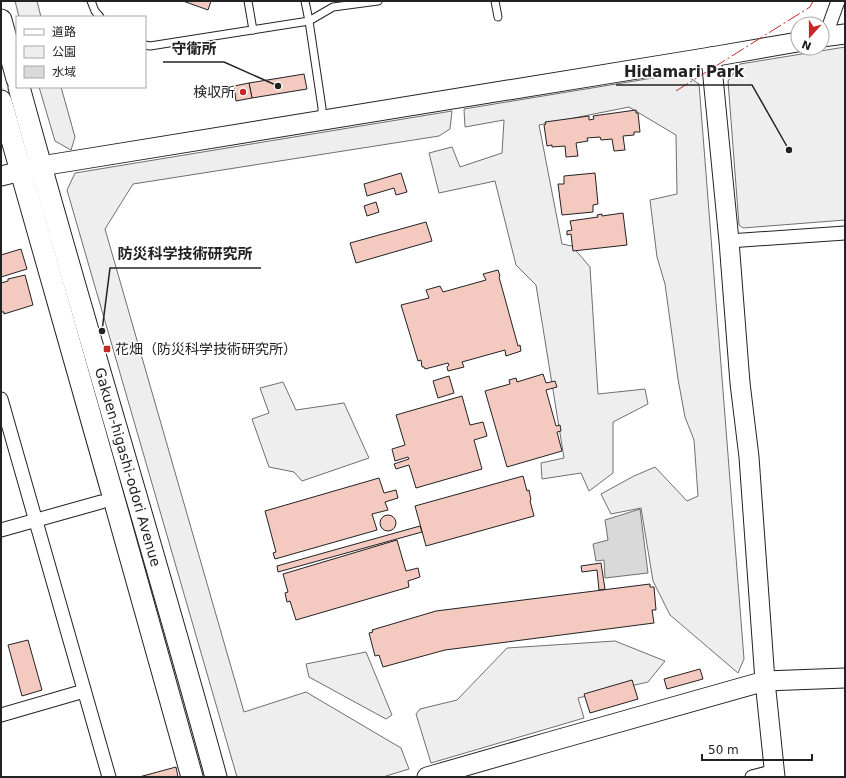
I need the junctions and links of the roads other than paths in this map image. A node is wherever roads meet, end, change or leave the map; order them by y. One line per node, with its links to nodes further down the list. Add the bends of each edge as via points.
1 (91, 1): 7 (lane)
2 (248, 1): 12 (lane)
3 (304, 1): 10 (lane)
4 (378, 1): 10 (lane, via 333,7)
5 (495, 1): 8 (lane)
6 (838, 1): 11 (street)
7 (99, 16)
8 (498, 17)
9 (1, 20): 18 (main road)
10 (310, 21): 12 (lane); 21 (lane)
11 (830, 22)
12 (253, 30): 16 (lane)
13 (845, 34): 14 (street)
14 (830, 36)
15 (790, 43): 17 (street)
16 (146, 45)
17 (711, 57): 21 (street); 25 (street)
18 (16, 75)
19 (19, 88): 22 (main road, Gakuen-higashi-odori Avenue)
20 (1, 101): 22 (main road, Gakuen-higashi-odori Avenue)
21 (322, 120): 22 (street)
22 (31, 168): 23 (street); 36 (main road, Gakuen-higashi-odori Avenue); 37 (main road, Gakuen-higashi-odori Avenue, via 105,388)
23 (1, 176)
24 (845, 233): 25 (street)
25 (729, 241): 31 (street, via 740,383 749,457)
26 (1, 400): 28 (street)
27 (101, 502): 28 (street)
28 (36, 520): 29 (street); 32 (street)
29 (1, 530)
30 (845, 678): 31 (street)
31 (765, 681): 34 (street); 38 (street)
32 (84, 691): 33 (street); 35 (street)
33 (1, 715)
34 (775, 774): 39 (street)
35 (109, 777)
36 (192, 777)
37 (216, 777)
38 (427, 777)
39 (752, 777)

